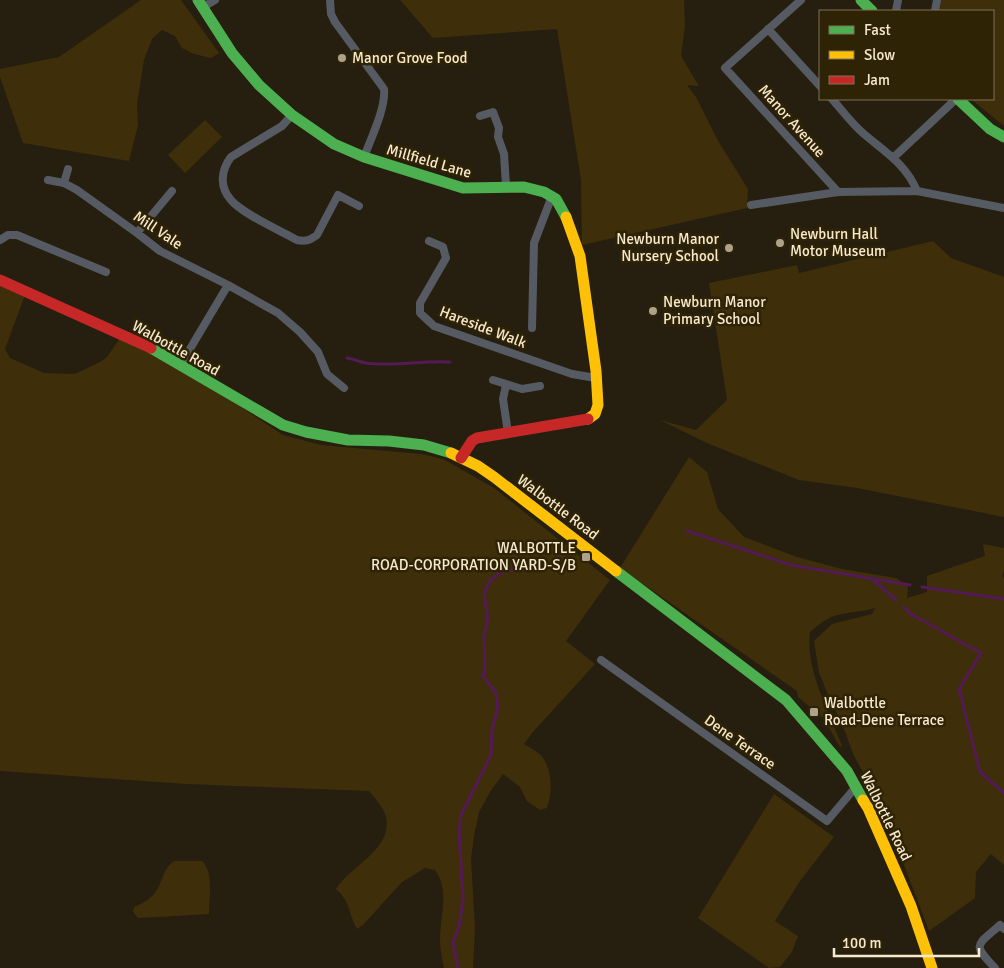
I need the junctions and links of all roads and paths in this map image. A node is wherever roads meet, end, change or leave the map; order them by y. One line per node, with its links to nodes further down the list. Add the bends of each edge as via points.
1 (215, 0): 5 (street)
2 (330, 0): 15 (street, via 335,22 384,88 381,109)
3 (801, 0): 7 (street)
4 (861, 0): 6 (street)
5 (201, 4): 12 (street, Millfield Lane, via 245,70)
6 (871, 10)
7 (768, 29): 8 (street); 23 (street, Manor Avenue, via 725,68)
8 (819, 85)
9 (833, 100): 16 (street, via 863,133)
10 (957, 100): 16 (street)
11 (959, 100): 14 (street, via 980,120)
12 (292, 116): 15 (street, Millfield Lane, via 328,141); 26 (street, via 282,126 231,157 226,164 222,179 232,201 255,217 305,242 317,235 338,195)
13 (480, 116): 20 (street, via 493,112 499,128)
14 (1004, 136)
15 (364, 157): 20 (street, Millfield Lane, via 463,188)
16 (894, 157): 22 (street)
17 (68, 169): 19 (street)
18 (48, 180): 19 (street, Mill Vale)
19 (64, 183): 28 (street, Mill Vale)
20 (506, 186): 24 (street, Millfield Lane, via 524,186)
21 (172, 191): 28 (street)
22 (917, 191): 23 (street); 27 (street)
23 (838, 192): 25 (street)
24 (552, 196): 34 (street, via 532,255); 36 (street, via 562,208 580,256)
25 (751, 205)
26 (359, 206)
27 (1004, 208)
28 (138, 233): 33 (street, Mill Vale, via 160,251)
29 (0, 240): 31 (street, via 17,234)
30 (429, 242): 36 (street, Hareside Walk, via 443,247 446,258 420,304 420,313 434,326 572,374)
31 (106, 272)
32 (0, 280): 35 (street, Walbottle Road)
33 (228, 285): 35 (street); 40 (street, Mill Vale, via 278,314 300,332 318,352 327,374)
34 (532, 328)
35 (181, 364): 42 (street, Walbottle Road, via 292,428 348,440 424,444)
36 (596, 378): 41 (street, via 598,405 595,414 587,420)
37 (494, 380): 38 (street)
38 (506, 385): 39 (street, via 522,389); 41 (street, via 502,399)
39 (540, 386)
40 (344, 388)
41 (508, 433): 42 (street, via 477,438)
42 (461, 458): 44 (street, Walbottle Road, via 494,477 786,700 847,771)
43 (601, 660): 44 (street, Dene Terrace, via 828,821)
44 (855, 788): 46 (street, Walbottle Road, via 868,808 911,906)
45 (1003, 925): 47 (street, via 980,943 979,948)
46 (932, 968)
47 (995, 968)

